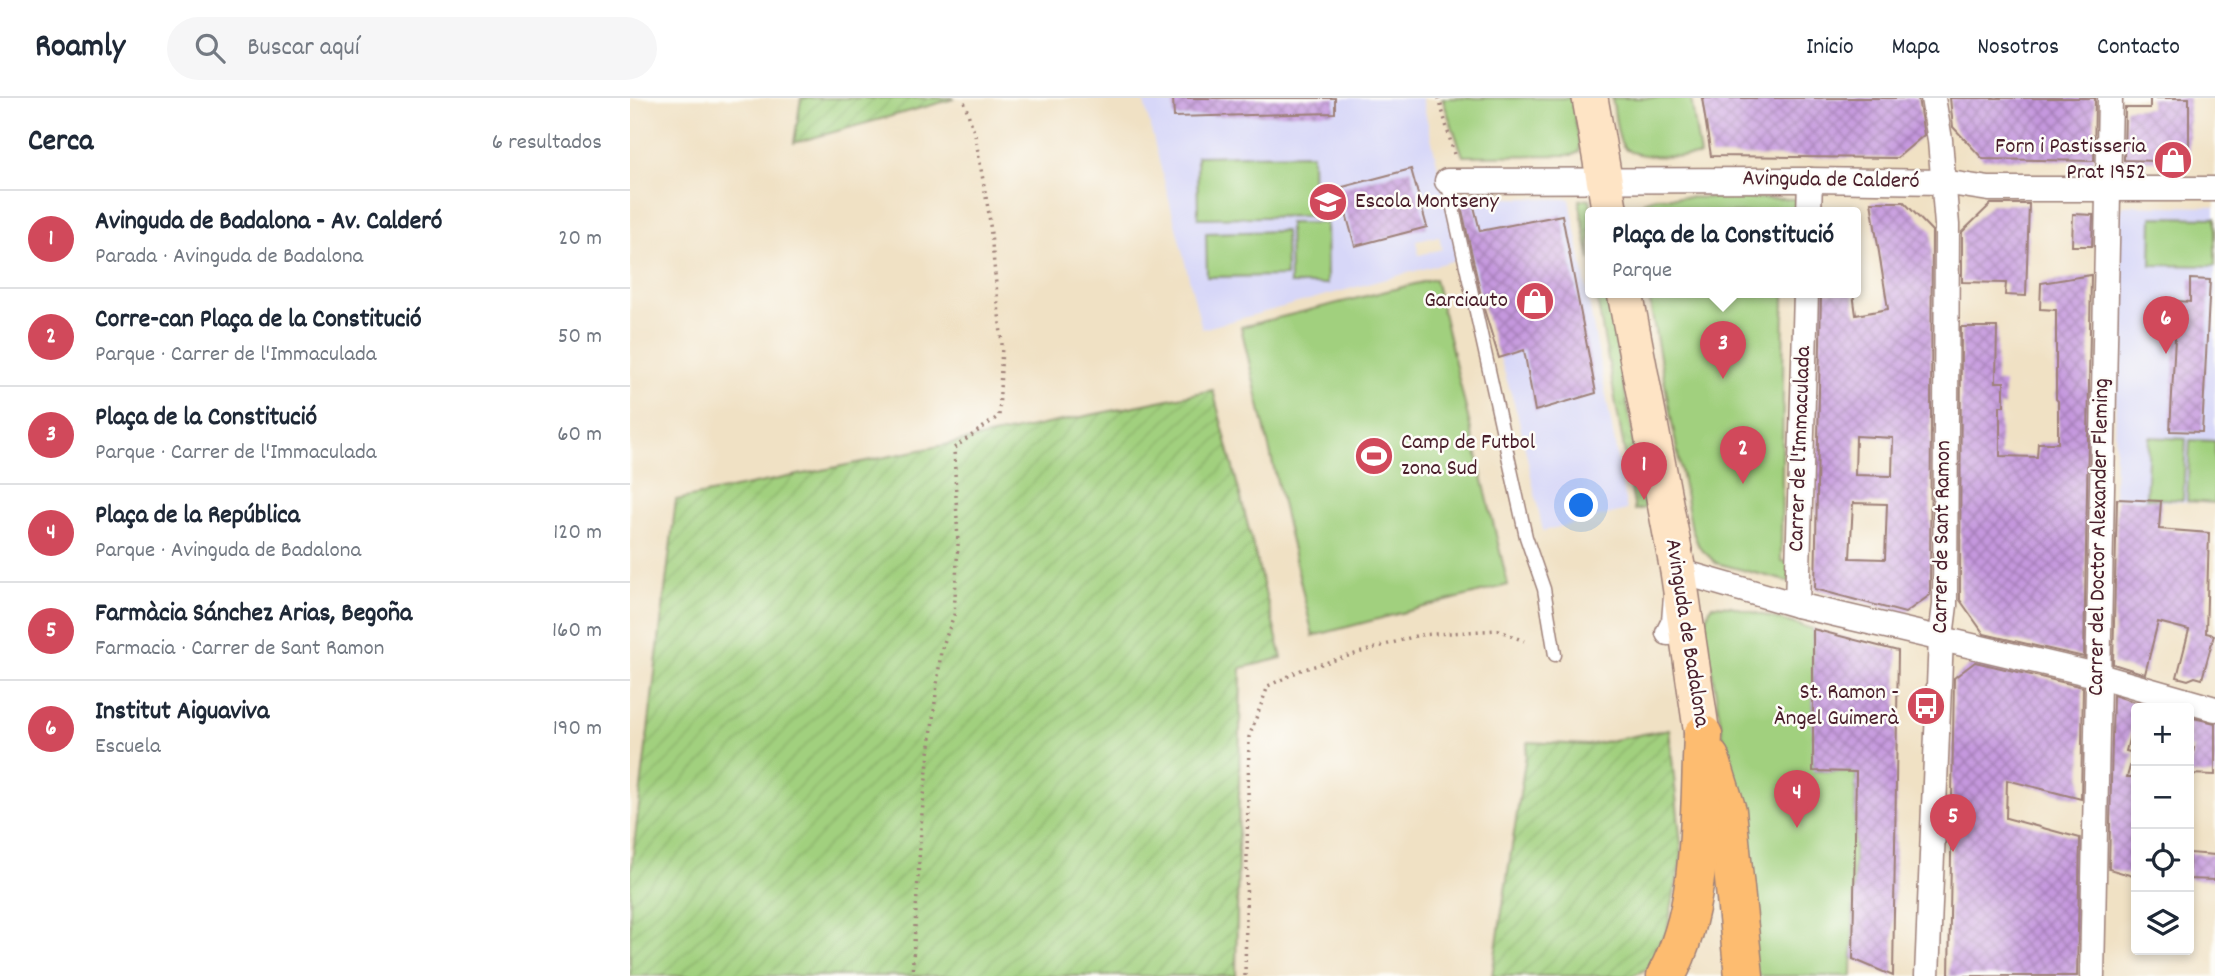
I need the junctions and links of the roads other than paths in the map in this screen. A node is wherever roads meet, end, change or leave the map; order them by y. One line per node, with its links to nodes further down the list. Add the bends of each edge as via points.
1 (1590, 98): 5 (street)
2 (1933, 98): 7 (street, Carrer de Sant Ramon)
3 (2110, 98): 8 (street, Carrer del Doctor Alexander Fleming)
4 (1451, 170): 5 (street, Avinguda de Calderó); 18 (lane)
5 (1604, 179): 6 (street, Avinguda de Calderó); 10 (street)
6 (1810, 180): 7 (street, Avinguda de Calderó); 11 (street)
7 (1943, 182): 8 (street, Avinguda de Calderó, via 1989,189); 17 (street, Carrer de Sant Ramon, via 1947,230 1945,605)
8 (2108, 187): 9 (street, Avinguda de Calderó); 19 (street, Carrer del Doctor Alexander Fleming)
9 (2215, 189)
10 (1609, 207)
11 (1809, 207)
12 (1626, 298): 14 (street, Avinguda de Badalona)
13 (1806, 298): 15 (street, Carrer de l'Immaculada)
14 (1678, 571): 15 (street); 16 (street, via 1674,621); 21 (street, Avinguda de Badalona)
15 (1797, 605): 17 (street)
16 (1668, 633)
17 (1941, 637): 19 (street); 25 (street, Carrer de Sant Ramon)
18 (1555, 656)
19 (2096, 675): 20 (street); 26 (street, Carrer del Doctor Alexander Fleming)
20 (2215, 709)
21 (1703, 735): 22 (highway, via 1693,892 1684,936); 23 (street, Avinguda de Badalona); 24 (highway, via 1727,811)
22 (1666, 976)
23 (1725, 976)
24 (1744, 976)
25 (1927, 976)
26 (2092, 976)

